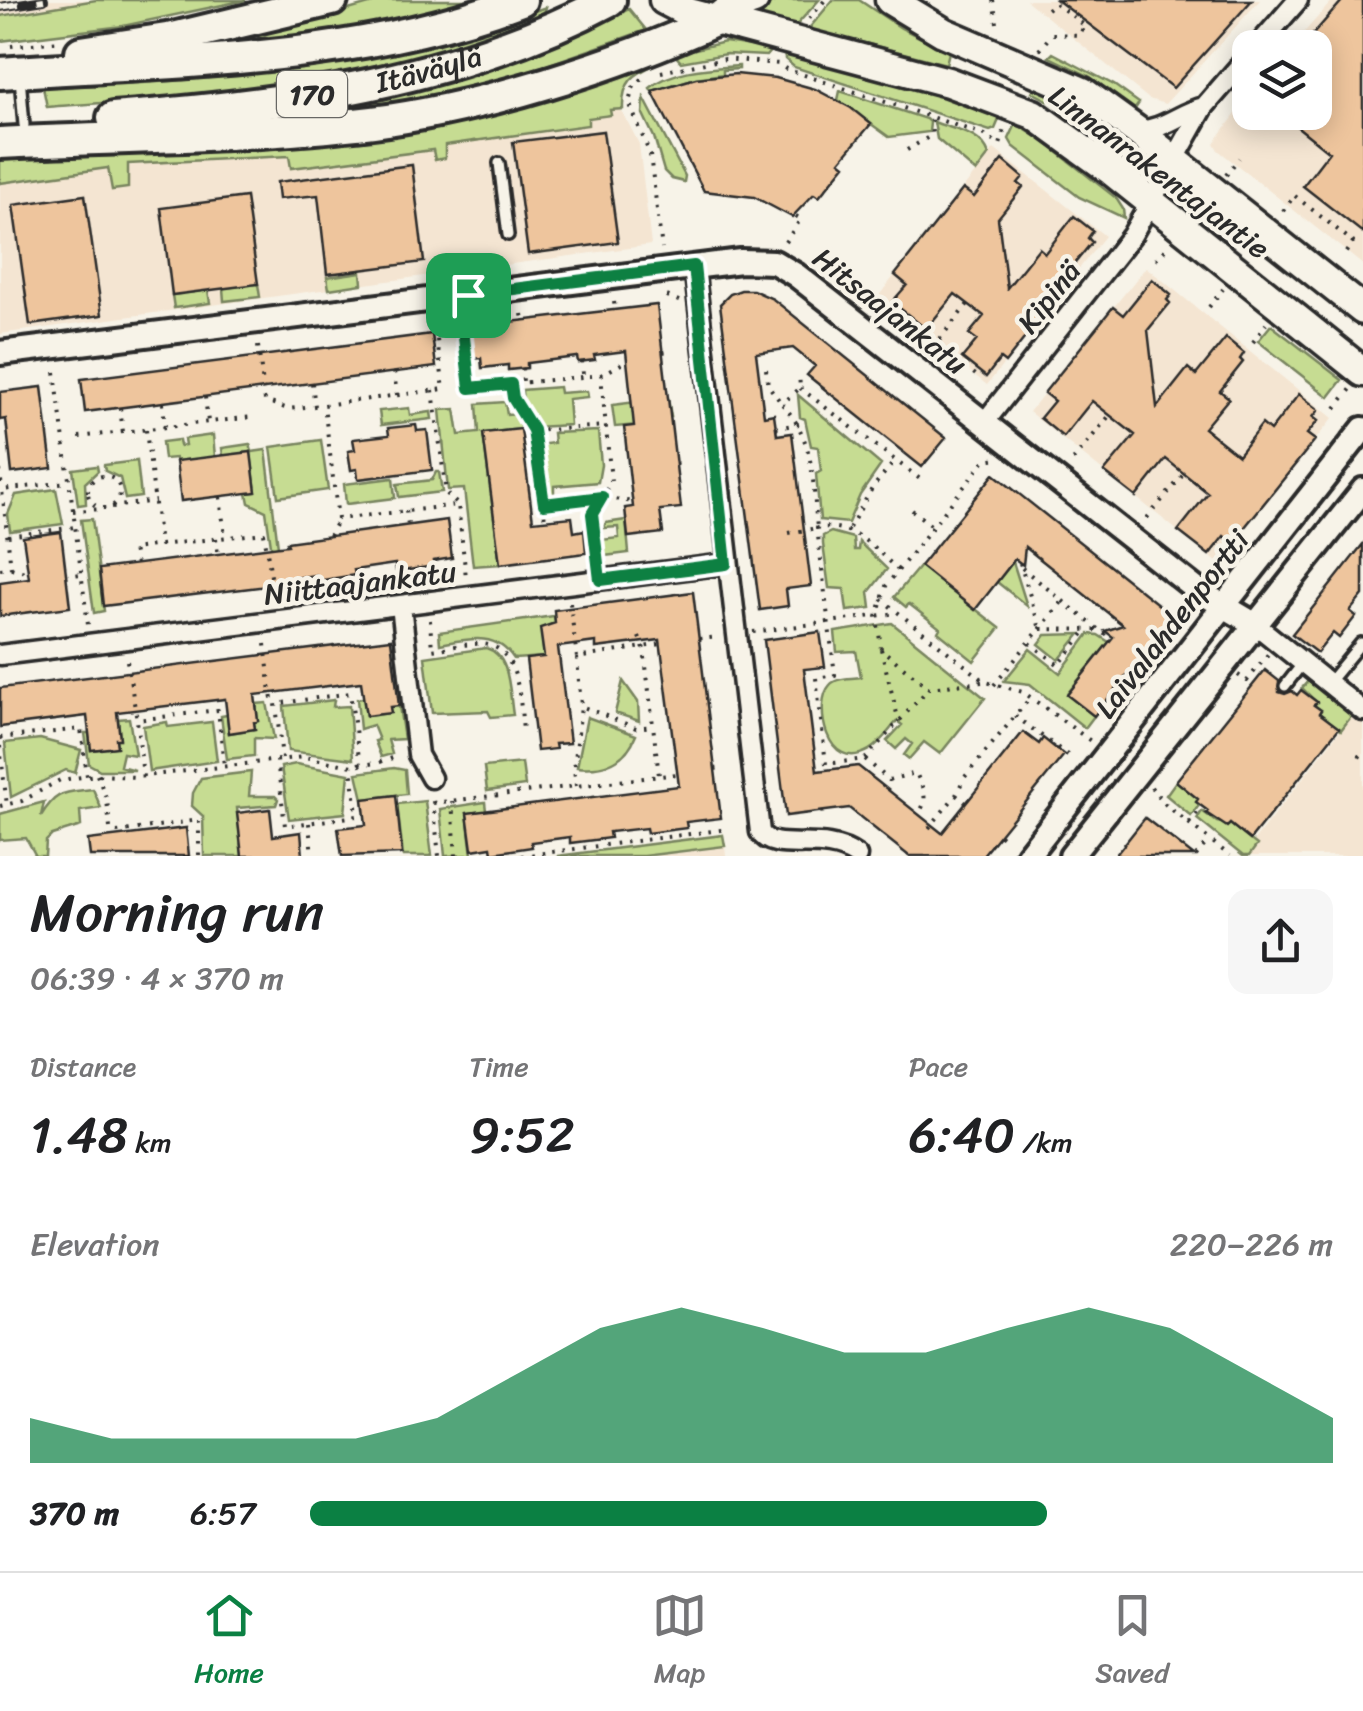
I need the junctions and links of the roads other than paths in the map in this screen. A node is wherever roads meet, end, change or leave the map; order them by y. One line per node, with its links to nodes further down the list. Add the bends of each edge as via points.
1 (332, 0): 10 (highway)
2 (521, 0): 10 (highway, Itäväylä / 170, via 402,36 289,54)
3 (610, 0): 14 (highway, Itäväylä / 170, via 496,50 357,87)
4 (664, 0): 8 (main road, Linnanrakentajantie)
5 (754, 0): 8 (main road)
6 (890, 0): 13 (main road, Linnanrakentajantie, via 943,32 1083,92)
7 (1298, 0): 9 (street)
8 (716, 20): 14 (highway, via 577,72 424,114 254,134); 17 (main road, Linnanrakentajantie, via 1014,104)
9 (1272, 30)
10 (6, 71): 14 (lane)
11 (1232, 75): 12 (street)
12 (1204, 106): 13 (street, via 1166,126); 15 (street, Kipinä)
13 (1137, 131): 15 (main road, Linnanrakentajantie)
14 (8, 132)
15 (1172, 159): 17 (street, Kipinä); 21 (main road, Linnanrakentajantie)
16 (499, 163): 18 (lane)
17 (1149, 200): 24 (main road, Linnanrakentajantie); 25 (street, Kipinä, via 1132,235)
18 (508, 235)
19 (694, 266): 20 (street, Hitsaajankatu); 25 (street, Hitsaajankatu, via 756,259 785,268); 28 (street)
20 (459, 296): 22 (lane); 23 (street, Hitsaajankatu)
21 (1363, 310)
22 (461, 321)
23 (0, 353)
24 (1363, 372)
25 (984, 423): 30 (street, Hitsaajankatu)
26 (1363, 430): 30 (street, Laivalahdenportti)
27 (1363, 490): 31 (street)
28 (726, 564): 29 (street, Niittaajankatu); 39 (street, via 765,842 780,848 840,846)
29 (401, 606): 33 (street, Niittaajankatu); 38 (street, via 418,755)
30 (1224, 608): 31 (street, Hitsaajankatu); 40 (street, Laivalahdenportti)
31 (1256, 625): 34 (street); 41 (street)
32 (1361, 643): 35 (lane)
33 (0, 654)
34 (1303, 663): 35 (street); 36 (lane)
35 (1328, 684): 37 (street)
36 (1285, 686)
37 (1363, 711)
38 (431, 778)
39 (857, 856)
40 (1027, 856)
41 (1071, 856)

